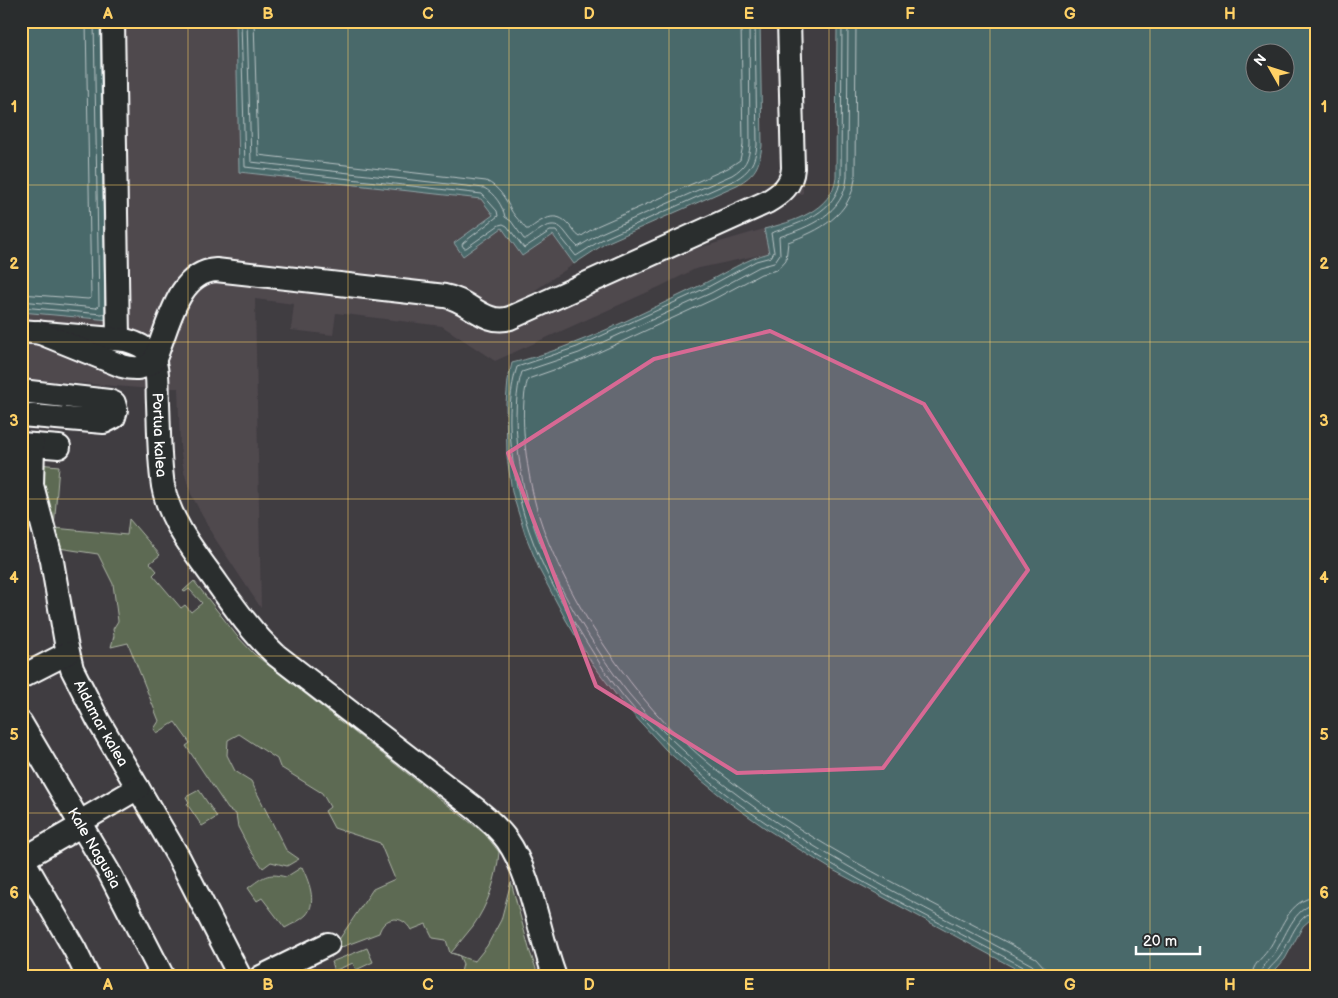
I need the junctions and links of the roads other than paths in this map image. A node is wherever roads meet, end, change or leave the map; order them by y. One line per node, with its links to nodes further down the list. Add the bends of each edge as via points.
1 (113, 21): 4 (street)
2 (789, 21): 5 (street, via 793,172 786,187 772,199 504,320 490,319 452,297 210,270 198,274 180,297)
3 (30, 332): 4 (street); 5 (street, via 129,368 142,367)
4 (118, 339): 5 (street, via 140,345)
5 (154, 360): 21 (street, Portua kalea, via 162,478 167,500 195,554 266,646 477,810 502,833 523,872)
6 (21, 391): 7 (street, via 109,401 114,403 116,410 114,417 104,422)
7 (21, 416)
8 (27, 444): 9 (street); 10 (street, Aldamar kalea, via 32,485 52,561)
9 (59, 448)
10 (68, 653): 11 (street); 13 (street, Aldamar kalea, via 84,694)
11 (21, 677)
12 (21, 723): 14 (street, Kale Nagusia)
13 (138, 788): 14 (street); 19 (street, Aldamar kalea, via 179,858)
14 (81, 824): 15 (street); 18 (street, Kale Nagusia)
15 (22, 858): 17 (street)
16 (328, 944): 20 (street)
17 (88, 977)
18 (163, 977)
19 (240, 977)
20 (261, 977)
21 (555, 977)

